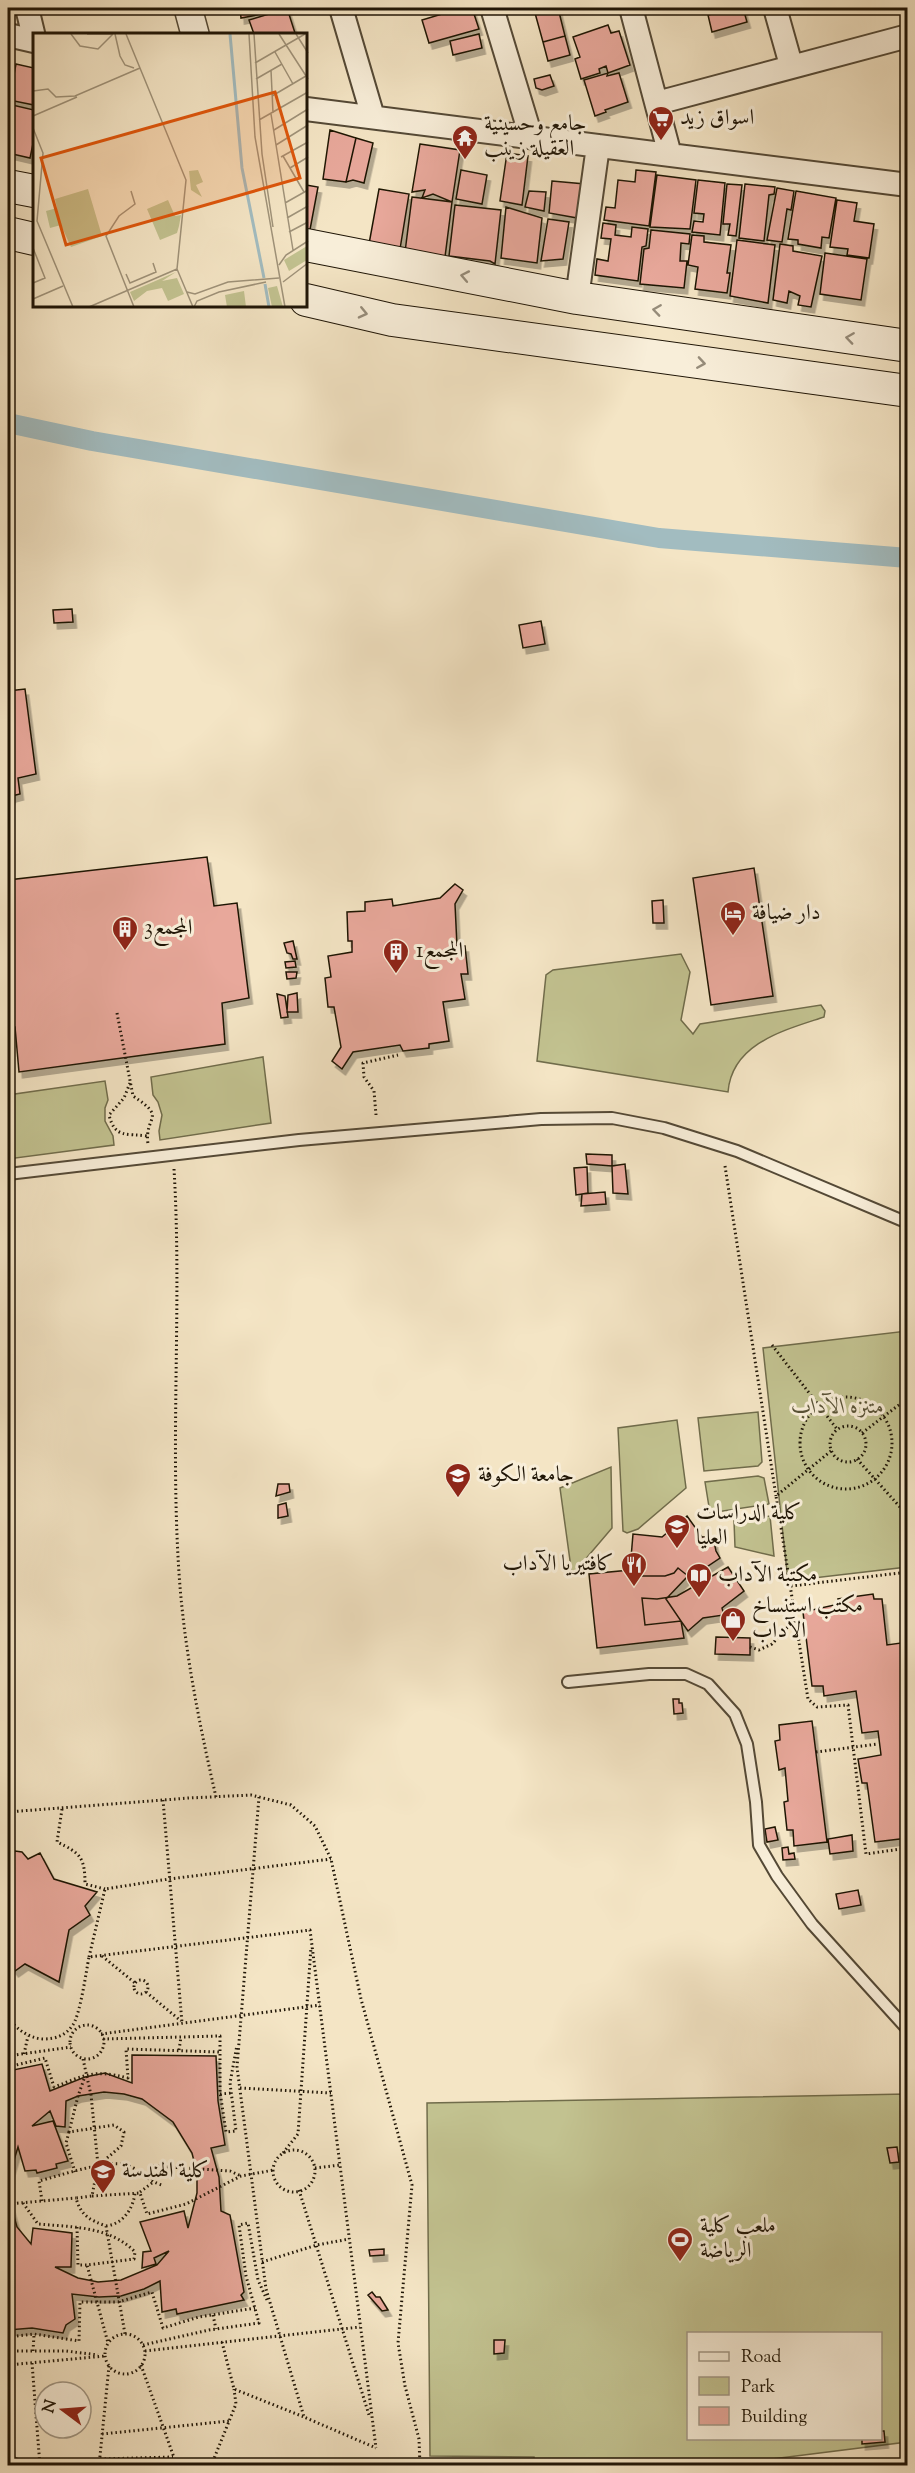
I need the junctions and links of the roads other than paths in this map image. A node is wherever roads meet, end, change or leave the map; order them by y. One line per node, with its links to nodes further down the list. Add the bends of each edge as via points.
1 (27, 8): 9 (street)
2 (188, 8): 7 (street)
3 (341, 8): 15 (street)
4 (492, 8): 16 (street)
5 (631, 8): 13 (street)
6 (775, 8): 12 (street)
7 (195, 33)
8 (8, 35): 11 (street)
9 (33, 35)
10 (908, 36): 12 (street)
11 (33, 39)
12 (791, 65): 13 (street)
13 (657, 103): 18 (street)
14 (308, 109): 15 (street)
15 (373, 117): 16 (street)
16 (531, 137): 17 (street)
17 (598, 146): 18 (street); 25 (street)
18 (670, 155): 19 (street)
19 (908, 185)
20 (8, 186): 21 (main road)
21 (33, 191)
22 (8, 233): 23 (main road)
23 (33, 239)
24 (308, 245): 25 (main road, one-way to 24)
25 (569, 296): 27 (main road); 28 (main road, via 570,326 559,338)
26 (308, 300): 28 (main road, one-way to 28, via 392,320)
27 (616, 304): 29 (main road, one-way to 27); 30 (main road, via 606,315 602,330)
28 (544, 340): 30 (main road)
29 (908, 346)
30 (612, 350): 31 (main road, one-way to 31)
31 (908, 391)
32 (8, 1174): 33 (lane, via 300,1140 541,1119 612,1118 664,1128 737,1151)
33 (908, 1223)
34 (568, 1682): 35 (lane, via 686,1674 708,1684 735,1714 747,1744 759,1845 771,1866 812,1924)
35 (908, 2030)
36 (8, 2461): 37 (lane)
37 (19, 2466)

